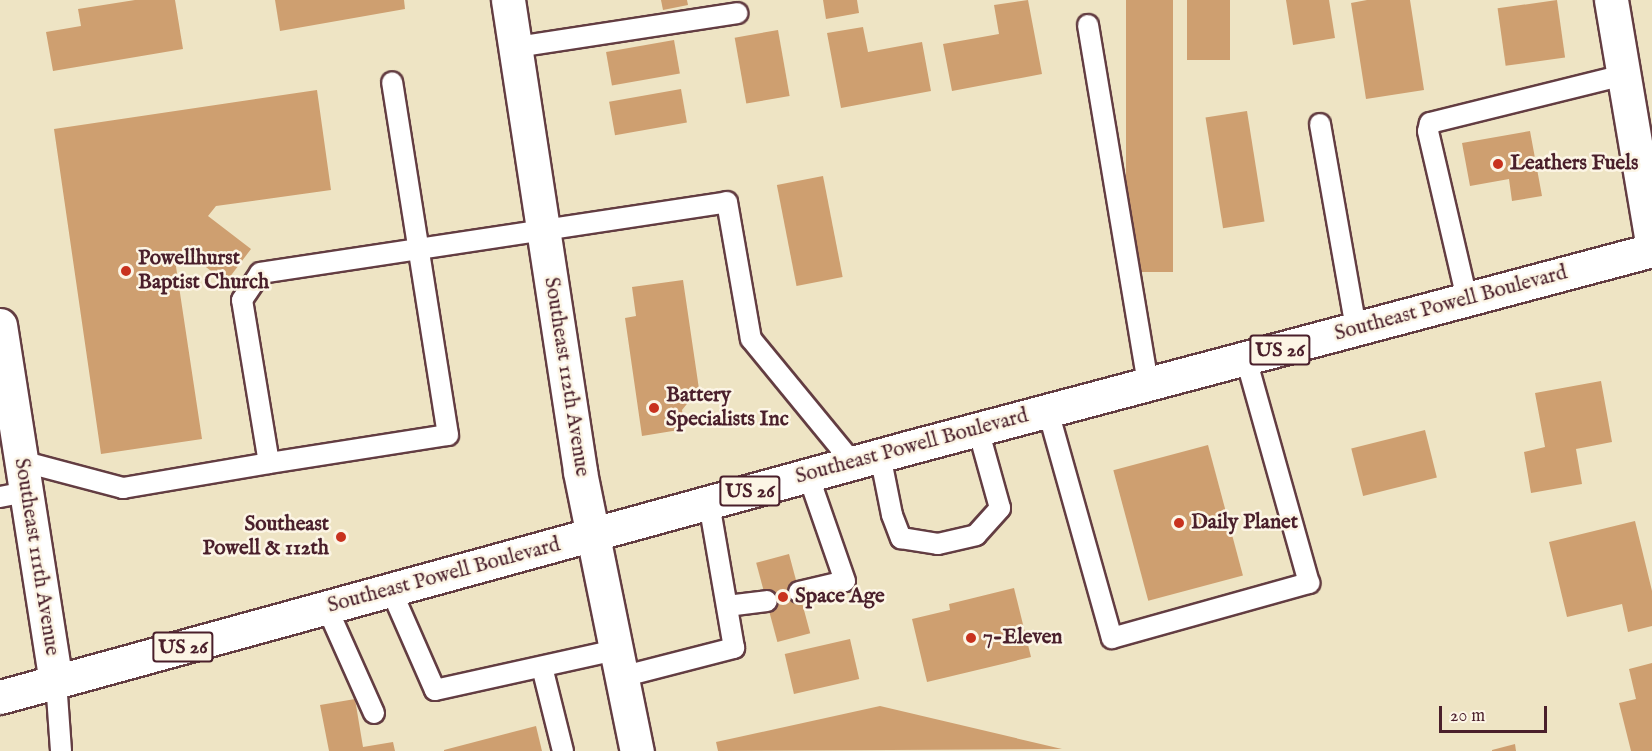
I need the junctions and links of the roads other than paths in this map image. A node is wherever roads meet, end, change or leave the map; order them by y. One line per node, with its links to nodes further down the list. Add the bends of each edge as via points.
1 (508, 0): 5 (main road, Southeast 112th Avenue)
2 (1611, 0): 6 (main road)
3 (737, 13): 5 (lane)
4 (1088, 25): 17 (lane)
5 (516, 46): 9 (main road, Southeast 112th Avenue)
6 (1624, 75): 10 (main road); 13 (lane, via 1430,123 1428,131)
7 (392, 82): 11 (lane)
8 (1320, 124): 15 (lane)
9 (543, 230): 11 (lane); 20 (lane, via 727,202 751,339); 25 (main road, Southeast 112th Avenue)
10 (1652, 242)
11 (418, 250): 21 (lane, via 260,273 242,300); 21 (lane, via 448,435)
12 (1652, 250): 13 (main road, Southeast Powell Boulevard / US 26)
13 (1467, 299): 15 (main road, Southeast Powell Boulevard / US 26)
14 (0, 326): 23 (main road, Southeast 111th Avenue)
15 (1356, 329): 16 (main road, Southeast Powell Boulevard / US 26)
16 (1246, 359): 17 (main road, Southeast Powell Boulevard / US 26); 18 (lane, via 1309,583 1112,638)
17 (1148, 385): 18 (main road, Southeast Powell Boulevard / US 26)
18 (1048, 411): 19 (main road, Southeast Powell Boulevard / US 26)
19 (978, 429): 20 (main road, Southeast Powell Boulevard / US 26); 20 (lane, via 1000,508 976,535 938,544 902,538)
20 (867, 459): 22 (main road, Southeast Powell Boulevard / US 26)
21 (269, 463): 23 (lane, via 123,489)
22 (808, 475): 24 (main road, Southeast Powell Boulevard / US 26); 27 (lane, via 845,581)
23 (16, 483): 33 (main road, Southeast 111th Avenue)
24 (709, 503): 25 (main road, Southeast Powell Boulevard / US 26); 29 (lane)
25 (592, 536): 26 (main road, Southeast Powell Boulevard / US 26); 31 (main road, Southeast 112th Avenue)
26 (391, 590): 30 (main road, Southeast Powell Boulevard / US 26); 32 (lane, via 435,690)
27 (799, 592)
28 (767, 602): 29 (lane)
29 (727, 606): 31 (lane, via 734,648)
30 (327, 608): 33 (main road, Southeast Powell Boulevard / US 26); 35 (lane)
31 (618, 664): 32 (lane); 38 (main road, Southeast 112th Avenue)
32 (542, 667): 37 (lane)
33 (56, 681): 34 (main road, Southeast Powell Boulevard / US 26); 36 (lane)
34 (0, 697)
35 (374, 713)
36 (62, 751)
37 (563, 751)
38 (637, 751)

